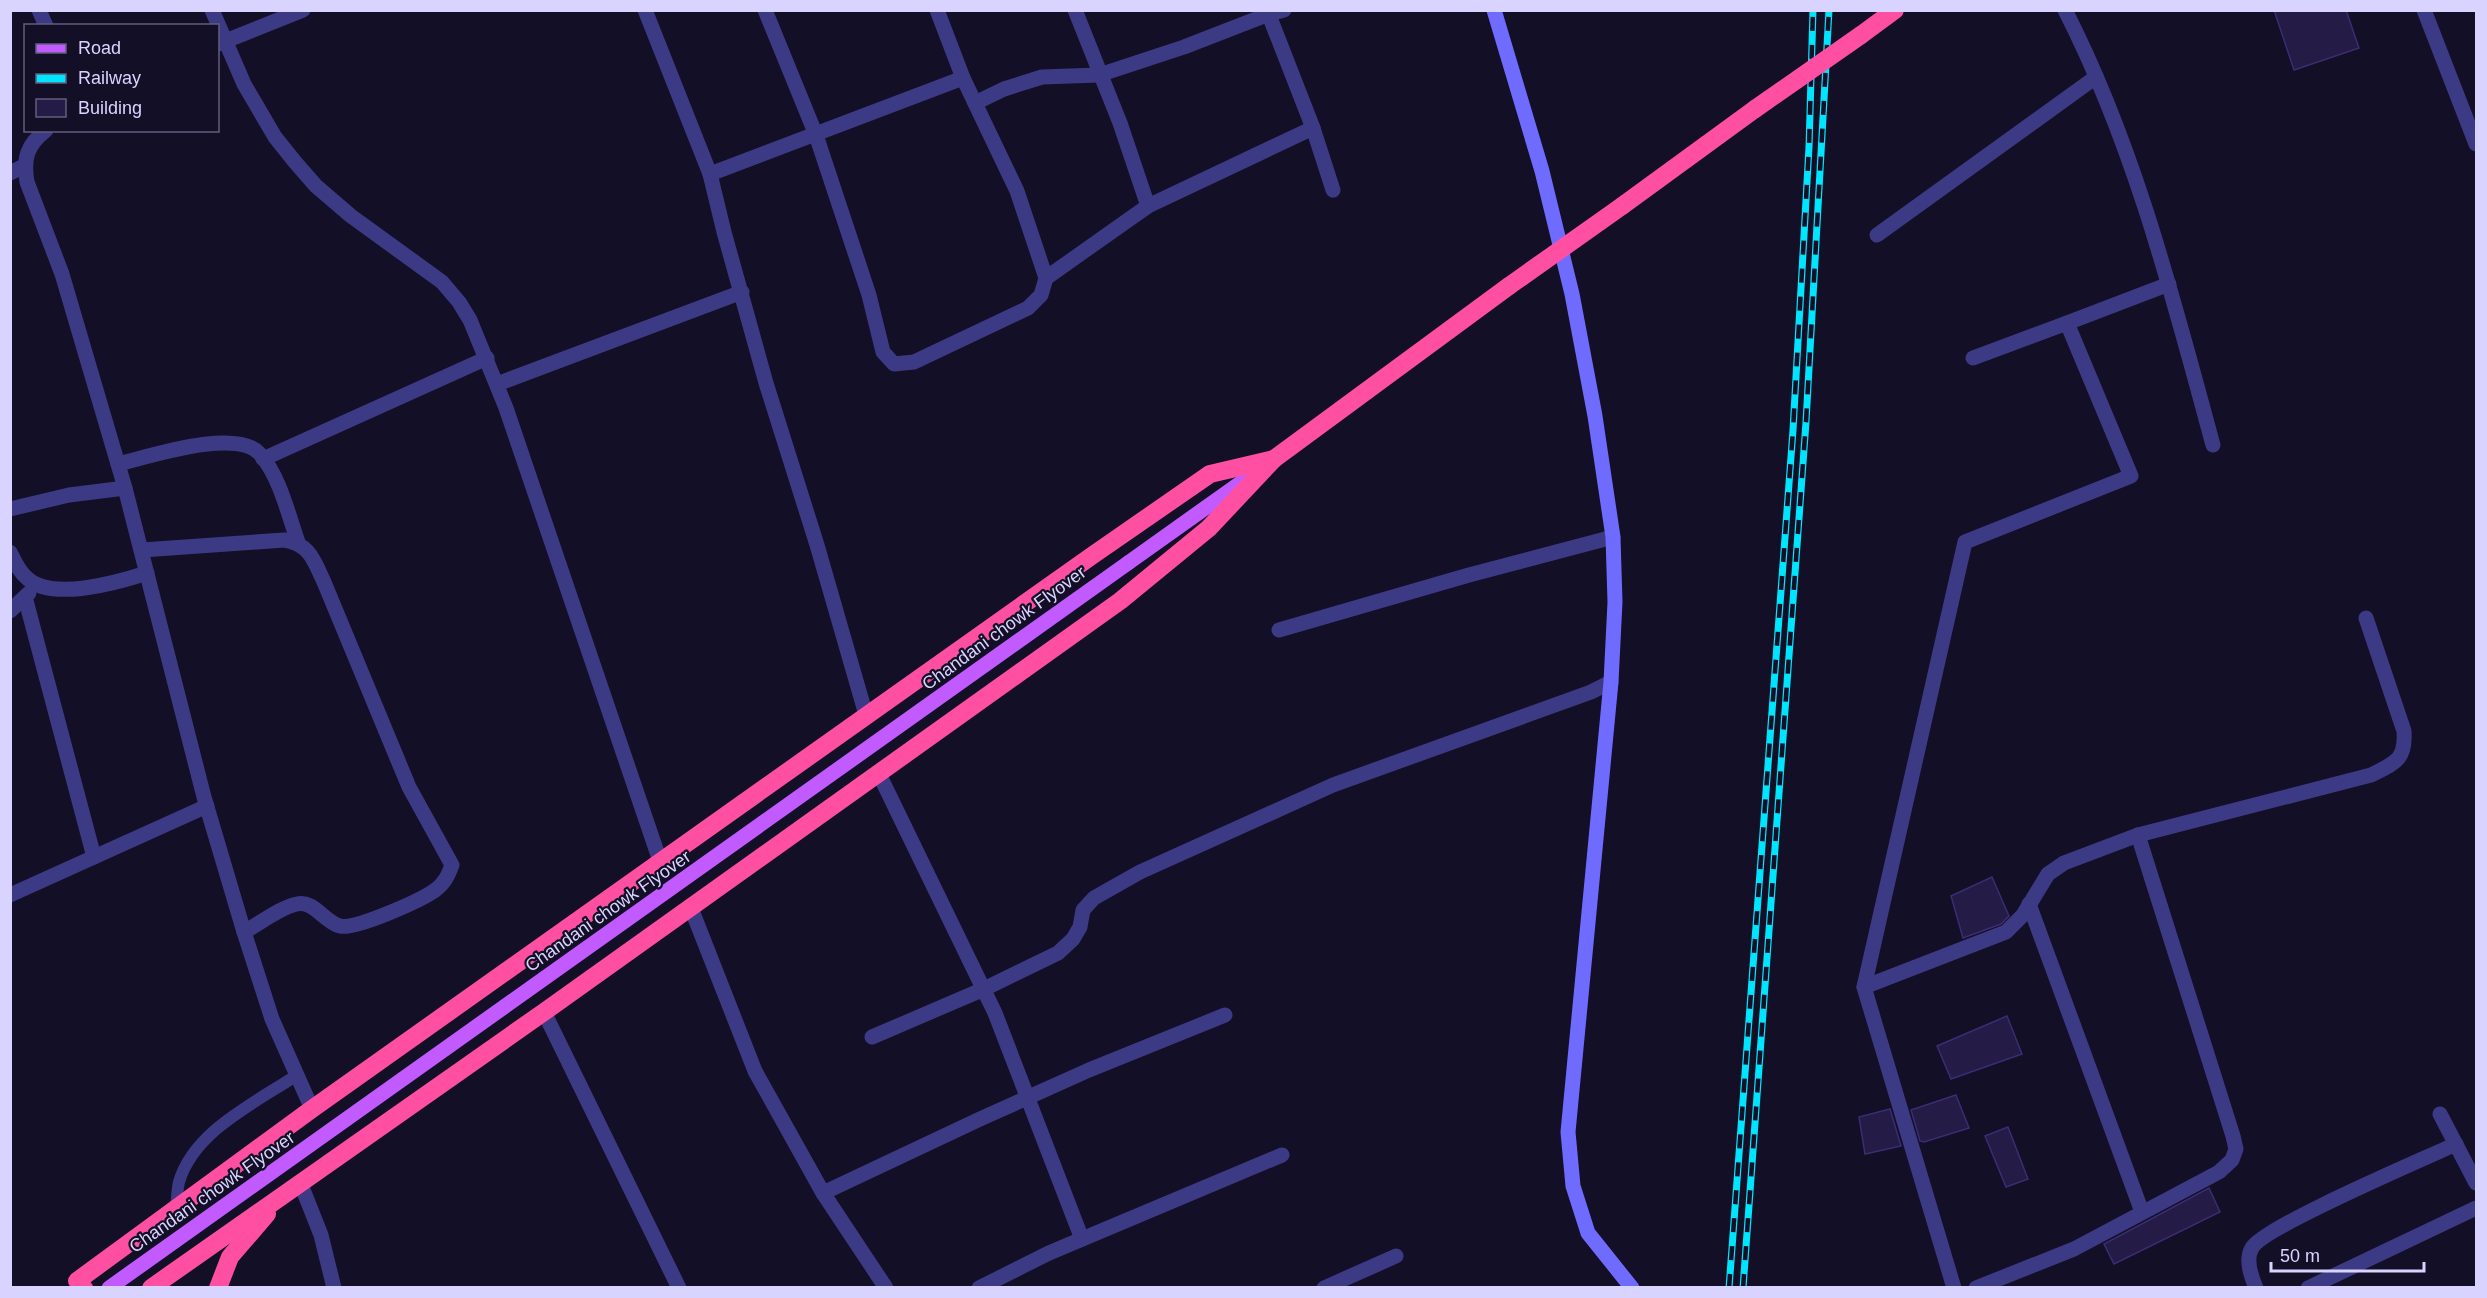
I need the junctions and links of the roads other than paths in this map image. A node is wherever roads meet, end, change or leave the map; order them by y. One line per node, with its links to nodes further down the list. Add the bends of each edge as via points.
1 (39, 10): 13 (street)
2 (303, 10): 14 (street)
3 (645, 10): 24 (street)
4 (765, 10): 21 (street)
5 (937, 10): 17 (street)
6 (1075, 10): 15 (street)
7 (1284, 10): 12 (street)
8 (1494, 10): 41 (main road, via 1542,171 1572,294)
9 (1895, 10): 37 (highway, bridge)
10 (2065, 10): 16 (street)
11 (2424, 10): 22 (street)
12 (1268, 12): 15 (street, via 1185,47); 19 (street)
13 (45, 24)
14 (221, 42): 32 (street, via 262,116 295,162 351,216 442,282 470,320)
15 (1099, 75): 18 (street, via 1042,77); 26 (street)
16 (2096, 77): 27 (street); 29 (street)
17 (963, 78): 18 (street); 21 (street)
18 (975, 103): 28 (street, via 1017,191)
19 (1313, 128): 25 (street); 26 (street)
20 (44, 132): 23 (street, via 26,151)
21 (816, 135): 24 (street); 28 (street, via 869,295 883,352 894,364 914,362 1028,308 1041,295)
22 (2476, 144)
23 (17, 169): 38 (street, via 62,274)
24 (710, 174): 30 (street)
25 (1333, 190)
26 (1148, 206): 28 (street)
27 (1877, 235)
28 (1046, 278)
29 (2169, 284): 31 (street); 35 (street)
30 (742, 292): 34 (street); 52 (street)
31 (2067, 323): 33 (street); 62 (street, via 2130,476 1965,542)
32 (487, 358): 34 (street); 36 (street)
33 (1973, 358)
34 (497, 384): 57 (street)
35 (2213, 445)
36 (263, 459): 38 (street, via 243,444 225,442); 42 (street)
37 (1274, 459): 52 (highway, via 1210,474); 53 (highway, via 1184,550 1120,601); 83 (main road, Chandani chowk Flyover, bridge)
38 (118, 464): 39 (street)
39 (125, 488): 40 (street, via 69,495); 43 (street)
40 (10, 509)
41 (1613, 537): 50 (street); 51 (main road)
42 (298, 542): 43 (street); 61 (street, via 311,554 409,787 452,866 434,891 357,925 342,927 312,906 298,903)
43 (142, 550): 45 (street)
44 (10, 552): 46 (street, via 16,566)
45 (147, 573): 46 (street, via 82,587 46,588); 54 (street)
46 (37, 584): 47 (street)
47 (25, 597): 48 (street); 56 (street)
48 (10, 610)
49 (2366, 618): 55 (street, via 2404,731 2405,746 2400,758 2371,775)
50 (1279, 630)
51 (1611, 682): 63 (street, via 1333,785 1140,872 1094,898 1083,910 1073,939 1058,953); 92 (main road, via 1568,1132 1573,1186 1588,1233)
52 (866, 715): 57 (highway)
53 (879, 774): 60 (highway); 63 (street)
54 (207, 806): 56 (street); 61 (street)
55 (2138, 835): 59 (street, via 2064,863 2048,874); 78 (street, via 2224,1100 2236,1149 2232,1160 2218,1172)
56 (94, 857): 58 (street)
57 (660, 861): 69 (highway)
58 (10, 895)
59 (2029, 904): 62 (street, via 2006,932); 78 (street)
60 (691, 908): 64 (highway); 75 (street, via 754,1071)
61 (244, 932): 67 (street, via 272,1019)
62 (1864, 987): 93 (street)
63 (984, 988): 66 (street); 68 (street)
64 (544, 1012): 74 (highway); 88 (street)
65 (1225, 1015): 68 (street)
66 (872, 1037)
67 (297, 1075): 69 (street); 77 (lane, via 198,1146 179,1182)
68 (1027, 1098): 75 (street); 79 (street)
69 (312, 1109): 77 (highway)
70 (2440, 1114): 71 (street)
71 (2456, 1144): 73 (street); 95 (street, via 2257,1240 2250,1250 2249,1264)
72 (1281, 1155): 79 (street)
73 (2476, 1183)
74 (293, 1187): 85 (highway); 86 (highway, via 230,1257); 87 (street, via 321,1235)
75 (823, 1193): 89 (street)
76 (2476, 1208): 96 (street)
77 (176, 1209): 81 (highway)
78 (2142, 1212): 94 (street, via 2074,1249)
79 (1082, 1239): 90 (street)
80 (1396, 1256): 91 (street)
81 (100, 1264): 82 (highway); 84 (highway)
82 (76, 1285)
83 (110, 1287)
84 (119, 1287)
85 (151, 1287)
86 (218, 1287)
87 (334, 1287)
88 (679, 1287)
89 (886, 1287)
90 (979, 1287)
91 (1324, 1287)
92 (1632, 1287)
93 (1954, 1287)
94 (1976, 1287)
95 (2256, 1287)
96 (2308, 1287)

